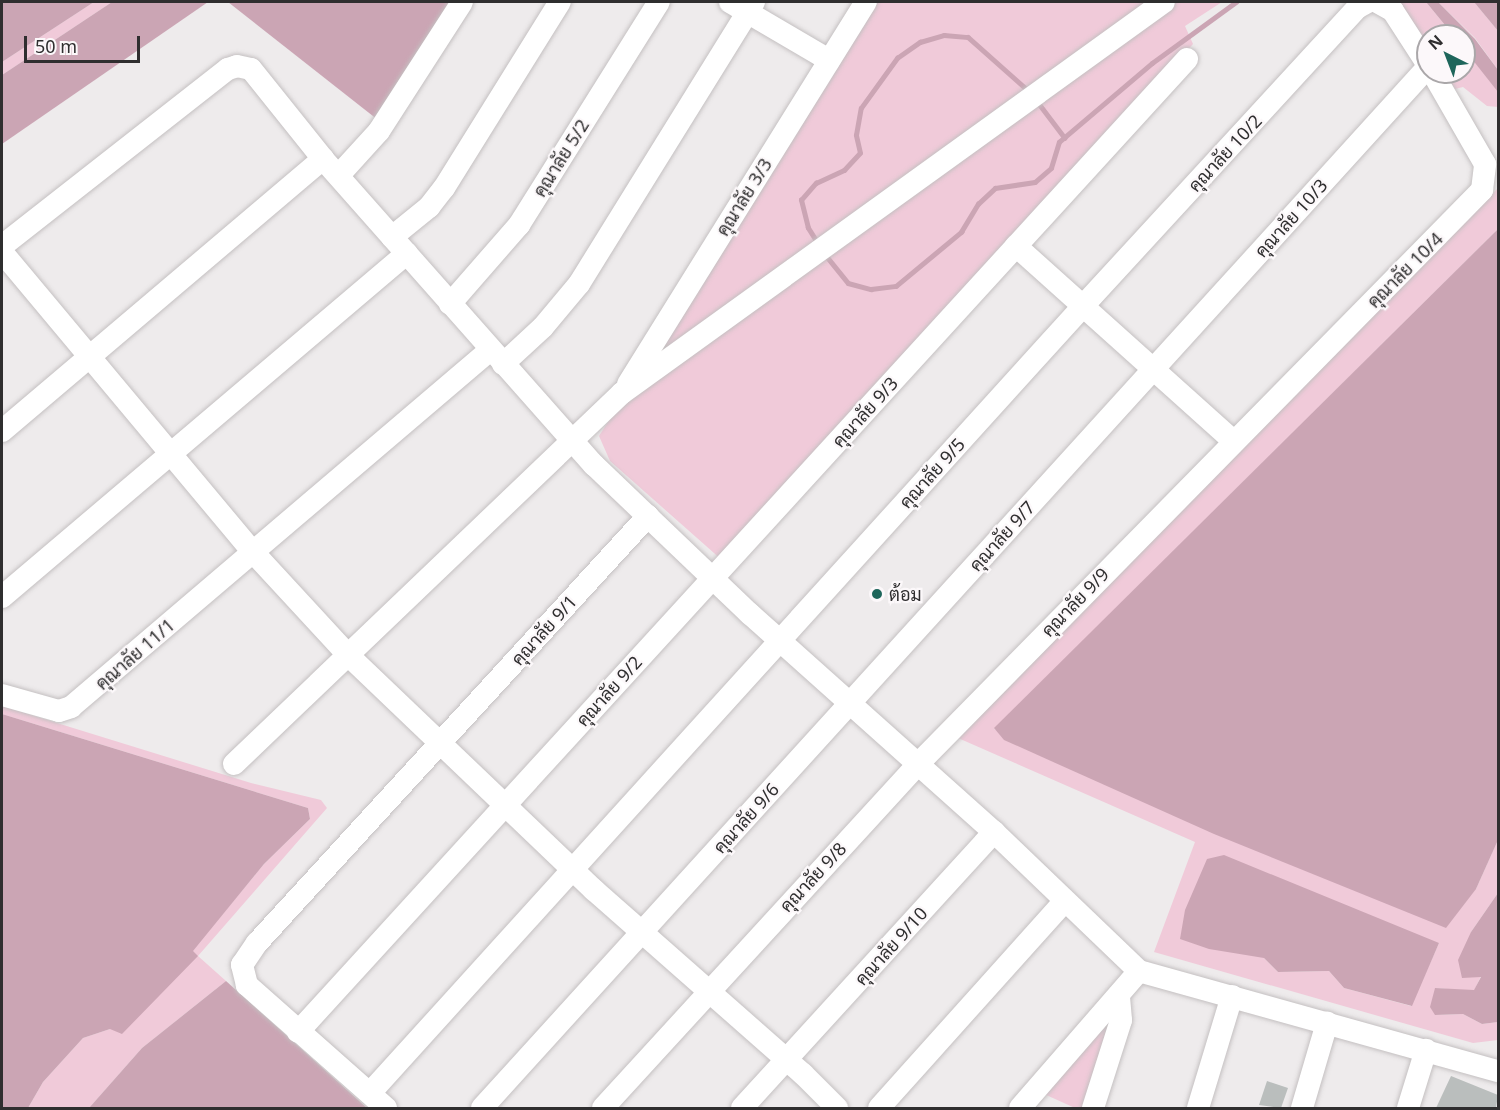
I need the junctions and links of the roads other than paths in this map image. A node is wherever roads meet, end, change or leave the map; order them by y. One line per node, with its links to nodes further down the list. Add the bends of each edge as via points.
1 (462, 2): 15 (street, via 379,130)
2 (560, 2): 16 (street, via 444,188)
3 (659, 2): 20 (street, คุณาลัย 5/2, via 519,225)
4 (866, 2): 11 (street, คุณาลัย 3/3)
5 (1164, 2): 25 (street)
6 (1368, 2): 21 (street, คุณาลัย 10/2)
7 (1377, 2): 9 (street, via 1393,11)
8 (744, 5): 11 (street); 22 (street, คุณาลัย 11/1, via 579,284 543,327)
9 (1416, 47)
10 (1187, 59): 18 (street, คุณาลัย 9/3)
11 (829, 60): 25 (street, คุณาลัย 3/3)
12 (1416, 79): 24 (street, คุณาลัย 10/3)
13 (1439, 84): 28 (street, คุณาลัย 10/4, via 1485,164 1482,190)
14 (323, 159): 15 (street); 17 (street, via 259,76 251,69 237,66); 23 (street)
15 (339, 175): 16 (street)
16 (399, 245): 20 (street); 29 (street)
17 (2, 246)
18 (1016, 246): 21 (street); 32 (street, คุณาลัย 9/3)
19 (2, 252): 23 (street)
20 (450, 304): 22 (street)
21 (1083, 306): 24 (street); 34 (street, คุณาลัย 9/5)
22 (497, 357): 27 (street); 31 (street, คุณาลัย 11/1)
23 (89, 359): 26 (street); 29 (street)
24 (1153, 370): 28 (street); 37 (street, คุณาลัย 9/7)
25 (622, 393): 27 (street)
26 (2, 431)
27 (572, 439): 30 (street); 35 (street)
28 (1233, 441): 40 (street, คุณาลัย 9/9)
29 (171, 454): 31 (street); 33 (street)
30 (648, 516): 32 (street); 38 (street, คุณาลัย 9/1)
31 (253, 552): 35 (street); 36 (street, คุณาลัย 11/1, via 71,707 59,711)
32 (713, 578): 34 (street); 41 (street, คุณาลัย 9/2)
33 (2, 597)
34 (780, 640): 37 (street); 43 (street, คุณาลัย 9/5)
35 (349, 656): 38 (street); 39 (street)
36 (2, 695)
37 (850, 703): 40 (street); 45 (street, คุณาลัย 9/6)
38 (440, 743): 41 (street); 51 (street, คุณาลัย 9/1, via 242,964 247,985)
39 (234, 764)
40 (918, 764): 42 (street); 47 (street, คุณาลัย 9/8)
41 (505, 805): 43 (street); 51 (street, คุณาลัย 9/2)
42 (994, 832): 44 (street); 53 (street, คุณาลัย 9/10)
43 (573, 870): 45 (street); 55 (street, คุณาลัย 9/5)
44 (1064, 902): 46 (street); 61 (street)
45 (642, 932): 47 (street); 57 (street, คุณาลัย 9/6)
46 (1139, 971): 48 (street); 49 (street)
47 (708, 991): 53 (street); 58 (street, คุณาลัย 9/8)
48 (1119, 996): 56 (street); 62 (street, via 1121,1020)
49 (1232, 996): 50 (street); 63 (street)
50 (1328, 1023): 52 (street); 64 (street)
51 (298, 1032): 55 (street)
52 (1426, 1050): 54 (street); 65 (street)
53 (787, 1059): 59 (street, คุณาลัย 9/10); 60 (street)
54 (1498, 1071)
55 (378, 1101)
56 (1032, 1105)
57 (482, 1108)
58 (603, 1108)
59 (742, 1108)
60 (837, 1108)
61 (879, 1108)
62 (1094, 1108)
63 (1198, 1108)
64 (1302, 1108)
65 (1408, 1108)

